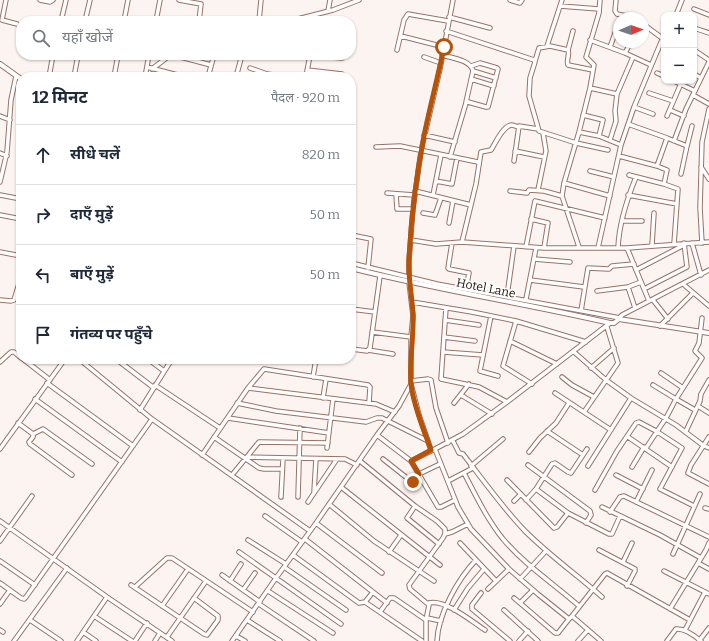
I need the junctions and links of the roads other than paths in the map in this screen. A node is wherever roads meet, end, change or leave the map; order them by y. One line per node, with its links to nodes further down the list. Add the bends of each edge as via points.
1 (6, 0): 35 (street, via 2,20)
2 (40, 0): 3 (street)
3 (53, 0)
4 (90, 0): 28 (street)
5 (128, 0): 29 (street)
6 (160, 0): 30 (street)
7 (179, 0): 19 (street)
8 (261, 0): 32 (street)
9 (330, 0): 23 (street)
10 (359, 0): 23 (street)
11 (453, 0): 34 (street)
12 (510, 0): 13 (street, via 520,3)
13 (522, 0)
14 (562, 0): 20 (street)
15 (600, 0): 21 (street)
16 (616, 0): 24 (street)
17 (682, 0): 25 (street)
18 (65, 1): 27 (street)
19 (197, 1): 31 (street, via 201,4)
20 (560, 6): 21 (street); 47 (street)
21 (599, 9): 45 (street)
22 (694, 9): 26 (street)
23 (328, 11): 33 (street)
24 (615, 12)
25 (677, 12)
26 (709, 14)
27 (62, 16)
28 (87, 16)
29 (125, 16)
30 (157, 16)
31 (200, 16)
32 (259, 16)
33 (311, 16)
34 (448, 19): 36 (street); 39 (street); 43 (street, via 408,14)
35 (16, 24)
36 (490, 28)
37 (649, 28): 42 (street)
38 (697, 29): 41 (street)
39 (446, 31): 48 (street); 67 (street)
40 (573, 31): 52 (street)
41 (709, 34)
42 (661, 35)
43 (401, 36): 48 (street); 51 (street)
44 (613, 39): 49 (street)
45 (590, 40): 49 (street); 78 (street, via 586,58 593,64)
46 (661, 41): 72 (street)
47 (547, 46): 52 (street); 67 (street, via 539,48)
48 (444, 47): 55 (street)
49 (610, 47): 54 (street)
50 (628, 48): 54 (street)
51 (398, 50)
52 (568, 50): 78 (street, via 568,65)
53 (697, 52): 68 (street)
54 (625, 53): 57 (street)
55 (442, 55): 69 (street); 73 (street)
56 (424, 57): 69 (street)
57 (633, 57): 72 (street); 102 (street)
58 (52, 60): 80 (street)
59 (77, 60): 81 (street)
60 (117, 60): 82 (street)
61 (148, 60): 74 (street)
62 (164, 60): 76 (street)
63 (192, 60): 71 (street)
64 (212, 60): 71 (street)
65 (241, 60): 86 (street)
66 (309, 60): 77 (street)
67 (535, 61): 118 (street, via 528,92)
68 (709, 61): 94 (street)
69 (441, 63): 121 (street)
70 (0, 64): 91 (street)
71 (211, 65): 85 (street)
72 (651, 65): 106 (street)
73 (472, 66): 79 (street); 93 (street, via 480,63 497,68)
74 (147, 67): 76 (street); 83 (street)
75 (250, 68): 87 (street)
76 (152, 69): 84 (street)
77 (308, 70): 88 (street)
78 (593, 70): 99 (street)
79 (473, 71): 93 (street); 95 (street)
80 (50, 72)
81 (75, 72)
82 (115, 72)
83 (146, 72)
84 (164, 72)
85 (209, 72)
86 (237, 72)
87 (260, 72)
88 (325, 72)
89 (657, 72): 90 (street)
90 (661, 74)
91 (16, 76): 114 (street)
92 (697, 76): 94 (street)
93 (496, 78): 98 (street)
94 (701, 78): 101 (street)
95 (471, 79): 98 (street); 104 (street)
96 (681, 84): 103 (street)
97 (682, 84): 101 (street)
98 (494, 86): 104 (street, via 487,107)
99 (590, 88): 102 (street); 110 (street)
100 (649, 93): 103 (street)
101 (694, 93): 105 (street); 113 (street)
102 (617, 94): 124 (street, via 616,121)
103 (673, 101): 107 (street)
104 (466, 102): 126 (street)
105 (709, 104)
106 (634, 107): 109 (street); 115 (street)
107 (670, 110): 112 (street); 113 (street)
108 (709, 110): 145 (street, via 702,139)
109 (654, 114)
110 (583, 115): 119 (street); 122 (street, via 603,120)
111 (0, 116): 114 (street)
112 (667, 116)
113 (684, 116): 125 (street)
114 (10, 120): 136 (street)
115 (628, 124): 123 (street); 128 (street)
116 (692, 126): 129 (street)
117 (518, 127): 118 (street); 133 (street); 142 (street, via 509,126 499,135 491,150 481,151)
118 (538, 129): 120 (street)
119 (579, 132): 122 (street); 127 (street)
120 (543, 133): 127 (street); 139 (street, via 546,148)
121 (424, 135): 126 (street); 132 (street)
122 (599, 136): 124 (street)
123 (667, 138): 125 (street); 144 (street)
124 (610, 140): 128 (street)
125 (674, 141): 129 (street)
126 (455, 142): 138 (street)
127 (576, 143): 131 (street); 155 (street)
128 (621, 145): 137 (street)
129 (687, 146): 147 (street)
130 (376, 147): 132 (street, via 400,146)
131 (608, 150)
132 (421, 151): 135 (street); 160 (street)
133 (515, 151): 139 (street); 141 (street)
134 (0, 153): 136 (street)
135 (441, 155): 138 (street); 153 (street)
136 (7, 156): 143 (street)
137 (619, 156): 144 (street); 150 (street)
138 (450, 157): 140 (street)
139 (544, 157): 157 (street)
140 (457, 158): 142 (street); 153 (street, via 452,184)
141 (514, 161)
142 (478, 162): 171 (street)
143 (2, 166): 149 (street)
144 (657, 166): 156 (street, via 667,170)
145 (701, 166): 152 (street); 189 (street)
146 (590, 171): 150 (street)
147 (681, 174)
148 (629, 175): 151 (street)
149 (1, 176): 154 (street)
150 (614, 177): 166 (street)
151 (636, 177): 156 (street); 164 (street)
152 (709, 179)
153 (436, 181): 163 (street)
154 (0, 182)
155 (564, 183): 165 (street); 166 (street)
156 (664, 184): 170 (street, via 678,188)
157 (538, 190): 158 (street, via 529,190 527,193); 165 (street)
158 (510, 191)
159 (388, 193): 161 (street)
160 (415, 193): 161 (street); 163 (street); 172 (street)
161 (396, 194): 172 (street, via 397,209)
162 (0, 195): 167 (street)
163 (433, 195): 168 (street)
164 (628, 195): 170 (street); 180 (street)
165 (562, 196): 173 (street)
166 (610, 196): 178 (street)
167 (16, 198)
168 (441, 198): 169 (street); 174 (street, via 435,216)
169 (453, 201): 171 (street); 182 (street)
170 (677, 204): 190 (street)
171 (471, 205): 185 (street)
172 (413, 209): 184 (street)
173 (566, 210): 178 (street); 179 (street, via 536,201); 197 (street)
174 (423, 213)
175 (654, 213): 192 (street)
176 (0, 215): 177 (street)
177 (16, 218)
178 (605, 218): 198 (street)
179 (531, 219): 194 (street); 196 (street, via 548,223)
180 (622, 221): 181 (street); 199 (street)
181 (642, 221)
182 (449, 224)
183 (356, 237): 208 (street, via 371,239)
184 (411, 240): 187 (street, via 436,244); 214 (street)
185 (462, 242): 187 (street); 193 (street)
186 (709, 242): 189 (street)
187 (452, 243): 221 (street, via 448,268 469,273)
188 (692, 243): 189 (street); 191 (street); 211 (street)
189 (702, 243)
190 (674, 244): 191 (street); 192 (street)
191 (684, 244): 209 (street); 220 (street, via 687,267)
192 (652, 245): 200 (street)
193 (514, 246): 194 (street); 225 (street)
194 (526, 247): 195 (street)
195 (536, 248): 196 (street); 203 (street)
196 (544, 248): 197 (street)
197 (579, 248): 198 (street)
198 (598, 248): 199 (street)
199 (618, 248): 200 (street)
200 (627, 248): 206 (street)
201 (0, 252): 202 (street)
202 (16, 255)
203 (534, 259): 204 (street); 215 (street)
204 (570, 262)
205 (356, 264): 208 (street)
206 (634, 264): 209 (street); 219 (street, via 612,266 609,269 589,268)
207 (356, 269): 208 (street, Hotel Lane)
208 (368, 270): 212 (street, Hotel Lane); 214 (street)
209 (636, 270): 216 (street)
210 (709, 270): 211 (street)
211 (703, 274): 213 (street); 217 (street)
212 (380, 276): 214 (street, Hotel Lane); 235 (street)
213 (709, 276)
214 (409, 280): 221 (street, Hotel Lane); 229 (street)
215 (530, 280): 219 (street); 226 (street)
216 (641, 282): 218 (street); 220 (street)
217 (683, 284): 224 (street); 228 (street)
218 (628, 287): 222 (street); 232 (street)
219 (584, 288): 234 (street)
220 (644, 289): 228 (street)
221 (466, 291): 225 (street); 242 (street, Hotel Lane)
222 (597, 291)
223 (16, 293): 227 (street, via 14,300)
224 (693, 293): 230 (street); 238 (street)
225 (506, 296): 226 (street)
226 (526, 299): 234 (street)
227 (0, 300)
228 (651, 301): 232 (street); 238 (street)
229 (412, 302): 231 (street); 249 (street)
230 (709, 306)
231 (446, 308): 236 (street); 239 (street)
232 (635, 308): 240 (street)
233 (356, 310): 235 (street)
234 (581, 311): 240 (street)
235 (375, 312): 246 (street)
236 (491, 316): 241 (street); 261 (street)
237 (702, 318): 247 (street)
238 (668, 319): 244 (street)
239 (445, 320): 243 (street); 250 (street)
240 (618, 320): 242 (street); 244 (street)
241 (516, 321): 252 (street); 253 (street)
242 (610, 324): 245 (street)
243 (479, 325)
244 (660, 326): 247 (street)
245 (606, 327): 253 (street); 254 (street)
246 (372, 332): 249 (street); 256 (street)
247 (701, 333): 248 (street); 287 (street, via 695,352 702,358)
248 (709, 333)
249 (411, 337): 281 (street)
250 (444, 337): 251 (street); 257 (street)
251 (475, 341)
252 (510, 341): 270 (street); 283 (street, via 503,366)
253 (586, 342): 258 (street)
254 (614, 348): 271 (street); 279 (street, via 618,363)
255 (356, 349): 256 (street)
256 (368, 350): 260 (street)
257 (442, 352): 261 (street); 282 (street, via 442,380)
258 (574, 352): 270 (street); 271 (street)
259 (16, 354): 262 (street, via 11,352)
260 (394, 354)
261 (483, 355): 274 (street, via 480,371)
262 (0, 362)
263 (29, 364): 280 (street)
264 (61, 364): 280 (street)
265 (85, 364): 302 (street)
266 (123, 364): 285 (street)
267 (155, 364): 272 (street)
268 (169, 364): 272 (street)
269 (315, 364): 275 (street)
270 (557, 364): 283 (street)
271 (591, 368): 279 (street)
272 (164, 371): 285 (street)
273 (661, 373): 287 (street)
274 (498, 376)
275 (313, 377): 278 (street); 286 (street, via 264,369)
276 (562, 377): 290 (street)
277 (708, 378): 301 (street)
278 (326, 379): 291 (street); 298 (street, via 370,386)
279 (606, 380): 290 (street); 292 (street)
280 (48, 381): 293 (street); 331 (street)
281 (411, 383): 304 (street); 327 (street); 330 (street, via 431,380 436,408)
282 (469, 384): 289 (street); 296 (street)
283 (532, 384): 296 (street)
284 (653, 385): 295 (street)
285 (154, 387): 302 (street); 314 (street)
286 (248, 388): 291 (street); 297 (street)
287 (683, 388): 295 (street)
288 (555, 393): 300 (street)
289 (461, 395): 299 (street); 307 (street)
290 (594, 397): 305 (street)
291 (323, 398): 294 (street)
292 (631, 398): 310 (street); 316 (street)
293 (35, 399): 313 (street); 349 (street)
294 (333, 399): 298 (street); 309 (street)
295 (676, 399): 303 (street); 310 (street)
296 (507, 402): 307 (street)
297 (238, 403): 308 (street); 309 (street)
298 (369, 403): 304 (street)
299 (454, 403)
300 (569, 403): 305 (street); 317 (street, via 556,423)
301 (698, 406): 303 (street); 306 (street)
302 (140, 410): 311 (street)
303 (695, 410): 318 (street)
304 (395, 412): 312 (street)
305 (584, 412): 316 (street)
306 (709, 413)
307 (492, 414): 328 (street)
308 (228, 418): 314 (street); 315 (street)
309 (331, 418): 312 (street, via 366,422 380,418); 320 (street)
310 (666, 418): 318 (street); 319 (street)
311 (152, 419): 331 (street); 339 (street)
312 (387, 421): 322 (street); 327 (street)
313 (18, 423): 321 (street); 335 (street)
314 (220, 428): 323 (street)
315 (300, 428): 320 (street); 329 (street)
316 (611, 430): 354 (street)
317 (547, 431): 338 (street); 340 (street)
318 (686, 431): 332 (street)
319 (656, 432): 324 (street, via 637,422); 333 (street); 357 (street, via 682,448)
320 (329, 433): 329 (street, via 328,445)
321 (33, 434): 350 (street, via 43,429); 362 (street, via 30,444)
322 (376, 435): 347 (street); 348 (street)
323 (214, 437): 339 (street); 341 (street)
324 (628, 437): 333 (street); 372 (street)
325 (709, 437): 332 (street)
326 (503, 439): 355 (street)
327 (428, 441): 337 (street)
328 (453, 441): 330 (street); 355 (street)
329 (299, 442): 341 (street, via 259,442); 342 (street)
330 (448, 443): 337 (street)
331 (133, 446): 349 (street)
332 (704, 446): 334 (street); 368 (street, via 688,473)
333 (645, 448): 356 (street); 357 (street)
334 (709, 448)
335 (0, 449)
336 (587, 449): 340 (street)
337 (433, 450): 348 (street); 351 (street)
338 (529, 452)
339 (202, 455): 363 (street)
340 (583, 455): 365 (street, via 573,472 568,472 554,463)
341 (247, 458): 343 (street); 358 (street, via 264,469); 363 (street)
342 (299, 458): 343 (street); 344 (street); 378 (street)
343 (283, 459): 358 (street)
344 (316, 459): 345 (street); 373 (street)
345 (337, 459): 352 (street, via 348,460); 373 (street)
346 (383, 459): 361 (street, via 411,482)
347 (360, 461): 352 (street); 385 (street)
348 (411, 461): 361 (street)
349 (122, 462): 416 (street)
350 (92, 464)
351 (440, 464): 361 (street); 367 (street)
352 (356, 465): 369 (street)
353 (528, 465): 365 (street)
354 (588, 466)
355 (472, 467): 360 (street); 411 (street, via 505,508)
356 (632, 467)
357 (672, 467): 386 (street, via 661,490)
358 (282, 469): 377 (street)
359 (652, 470): 371 (street)
360 (464, 473): 367 (street); 426 (street, via 490,521 506,542)
361 (419, 474): 379 (street, via 438,507 441,508)
362 (72, 475)
363 (232, 475): 398 (street)
364 (616, 475): 371 (street)
365 (544, 477): 370 (street); 394 (street, via 590,511 591,515)
366 (507, 480): 374 (street)
367 (448, 481): 379 (street)
368 (709, 484)
369 (341, 487): 384 (street); 400 (street)
370 (536, 489): 380 (street); 389 (street)
371 (643, 489): 383 (street)
372 (595, 490)
373 (314, 493): 382 (street)
374 (521, 494): 380 (street); 381 (street)
375 (700, 494): 386 (street)
376 (32, 496): 397 (street)
377 (281, 497)
378 (298, 497)
379 (456, 500): 395 (street)
380 (526, 500): 389 (street, via 554,528 557,528)
381 (514, 501)
382 (308, 502)
383 (636, 502): 388 (street, via 624,496 620,497); 396 (street)
384 (329, 504): 393 (street); 413 (street)
385 (415, 506): 399 (street, via 437,521 445,529); 408 (street, via 407,518)
386 (694, 506): 396 (street)
387 (602, 507): 388 (street)
388 (610, 512): 391 (street)
389 (568, 513): 394 (street)
390 (265, 516): 404 (street)
391 (620, 516): 394 (street, via 612,534); 409 (street)
392 (0, 521): 397 (street)
393 (316, 523): 398 (street); 435 (street)
394 (586, 523)
395 (468, 524): 399 (street); 430 (street)
396 (686, 525): 401 (street); 409 (street)
397 (9, 527): 403 (street); 416 (street)
398 (310, 531): 404 (street)
399 (445, 534): 408 (street)
400 (401, 535): 413 (street); 417 (street)
401 (709, 537)
402 (248, 540): 424 (street)
403 (0, 541)
404 (303, 541): 415 (street); 455 (street)
405 (709, 542): 418 (street)
406 (460, 543): 419 (street)
407 (632, 543): 421 (street)
408 (439, 544): 417 (street)
409 (677, 545): 414 (street); 418 (street)
410 (599, 550): 421 (street)
411 (546, 551): 426 (street); 450 (street)
412 (239, 552): 437 (street)
413 (389, 552): 433 (street)
414 (673, 554)
415 (293, 555): 424 (street); 462 (street, via 359,603)
416 (54, 558): 427 (street); 445 (street)
417 (430, 558): 425 (street); 433 (street)
418 (701, 558): 422 (street)
419 (476, 560): 429 (street); 469 (street, via 467,570)
420 (0, 561): 445 (street)
421 (623, 562): 447 (street, via 636,570)
422 (698, 563): 431 (street); 443 (street)
423 (241, 564): 440 (street)
424 (285, 565): 437 (street); 472 (street)
425 (440, 565)
426 (532, 567): 438 (street); 470 (street)
427 (67, 568): 458 (street); 481 (street)
428 (188, 569): 439 (street); 448 (street, via 174,559 167,558); 468 (street)
429 (484, 569): 442 (street); 473 (street)
430 (509, 569): 438 (street); 442 (street)
431 (709, 569)
432 (664, 570): 443 (street)
433 (420, 571): 441 (street); 465 (street, via 409,585 410,589)
434 (255, 573): 452 (street)
435 (382, 573)
436 (222, 575): 440 (street)
437 (276, 578): 453 (street); 486 (street)
438 (520, 579): 454 (street)
439 (206, 581): 460 (street); 475 (street)
440 (230, 581): 452 (street)
441 (434, 581)
442 (496, 581): 449 (street)
443 (687, 582): 457 (street); 471 (street)
444 (0, 583): 451 (street)
445 (35, 585): 451 (street, via 24,599)
446 (130, 585): 448 (street)
447 (627, 586): 450 (street, via 606,574); 471 (street)
448 (135, 587): 468 (street)
449 (488, 589)
450 (593, 589): 459 (street); 470 (street)
451 (10, 590): 467 (street)
452 (243, 590): 463 (street)
453 (268, 590): 463 (street); 494 (street)
454 (533, 590): 466 (street); 478 (street)
455 (373, 592): 462 (street); 464 (street)
456 (481, 593): 511 (street, via 472,609)
457 (707, 593): 483 (street)
458 (106, 597): 477 (street); 485 (street)
459 (602, 597)
460 (194, 598): 479 (street); 479 (street, via 218,616 208,634)
461 (514, 598): 466 (street)
462 (365, 602): 476 (street)
463 (259, 603): 475 (street); 507 (street)
464 (387, 603): 476 (street); 480 (street, via 390,598 394,598)
465 (429, 603): 469 (street, via 436,602); 480 (street)
466 (520, 603): 478 (street, via 557,633)
467 (0, 604)
468 (162, 606): 479 (street)
469 (447, 606): 473 (street); 484 (street)
470 (579, 606): 478 (street)
471 (670, 609): 483 (street)
472 (346, 610)
473 (454, 610): 488 (street)
474 (504, 610): 491 (street)
475 (253, 612): 482 (street)
476 (380, 612): 508 (street)
477 (94, 616): 492 (street); 501 (street)
478 (570, 617): 489 (street)
479 (180, 618): 496 (street)
480 (426, 619): 484 (street); 509 (street)
481 (30, 620): 497 (street); 498 (street)
482 (247, 620): 495 (street); 506 (street)
483 (690, 620): 490 (street)
484 (441, 621): 510 (street)
485 (147, 623): 493 (street); 501 (street)
486 (341, 624)
487 (709, 628): 517 (street)
488 (485, 630)
489 (588, 630): 514 (street); 515 (street)
490 (685, 630): 516 (street, via 677,628); 517 (street)
491 (528, 631): 512 (street); 513 (street)
492 (83, 632): 499 (street); 500 (street)
493 (160, 633): 496 (street); 502 (street)
494 (332, 633)
495 (236, 636): 504 (street); 505 (street)
496 (167, 637): 503 (street)
497 (14, 641)
498 (61, 641)
499 (78, 641)
500 (96, 641)
501 (133, 641)
502 (155, 641)
503 (172, 641)
504 (232, 641)
505 (245, 641)
506 (280, 641)
507 (314, 641)
508 (422, 641)
509 (426, 641)
510 (436, 641)
511 (510, 641)
512 (519, 641)
513 (538, 641)
514 (578, 641)
515 (601, 641)
516 (667, 641)
517 (700, 641)

